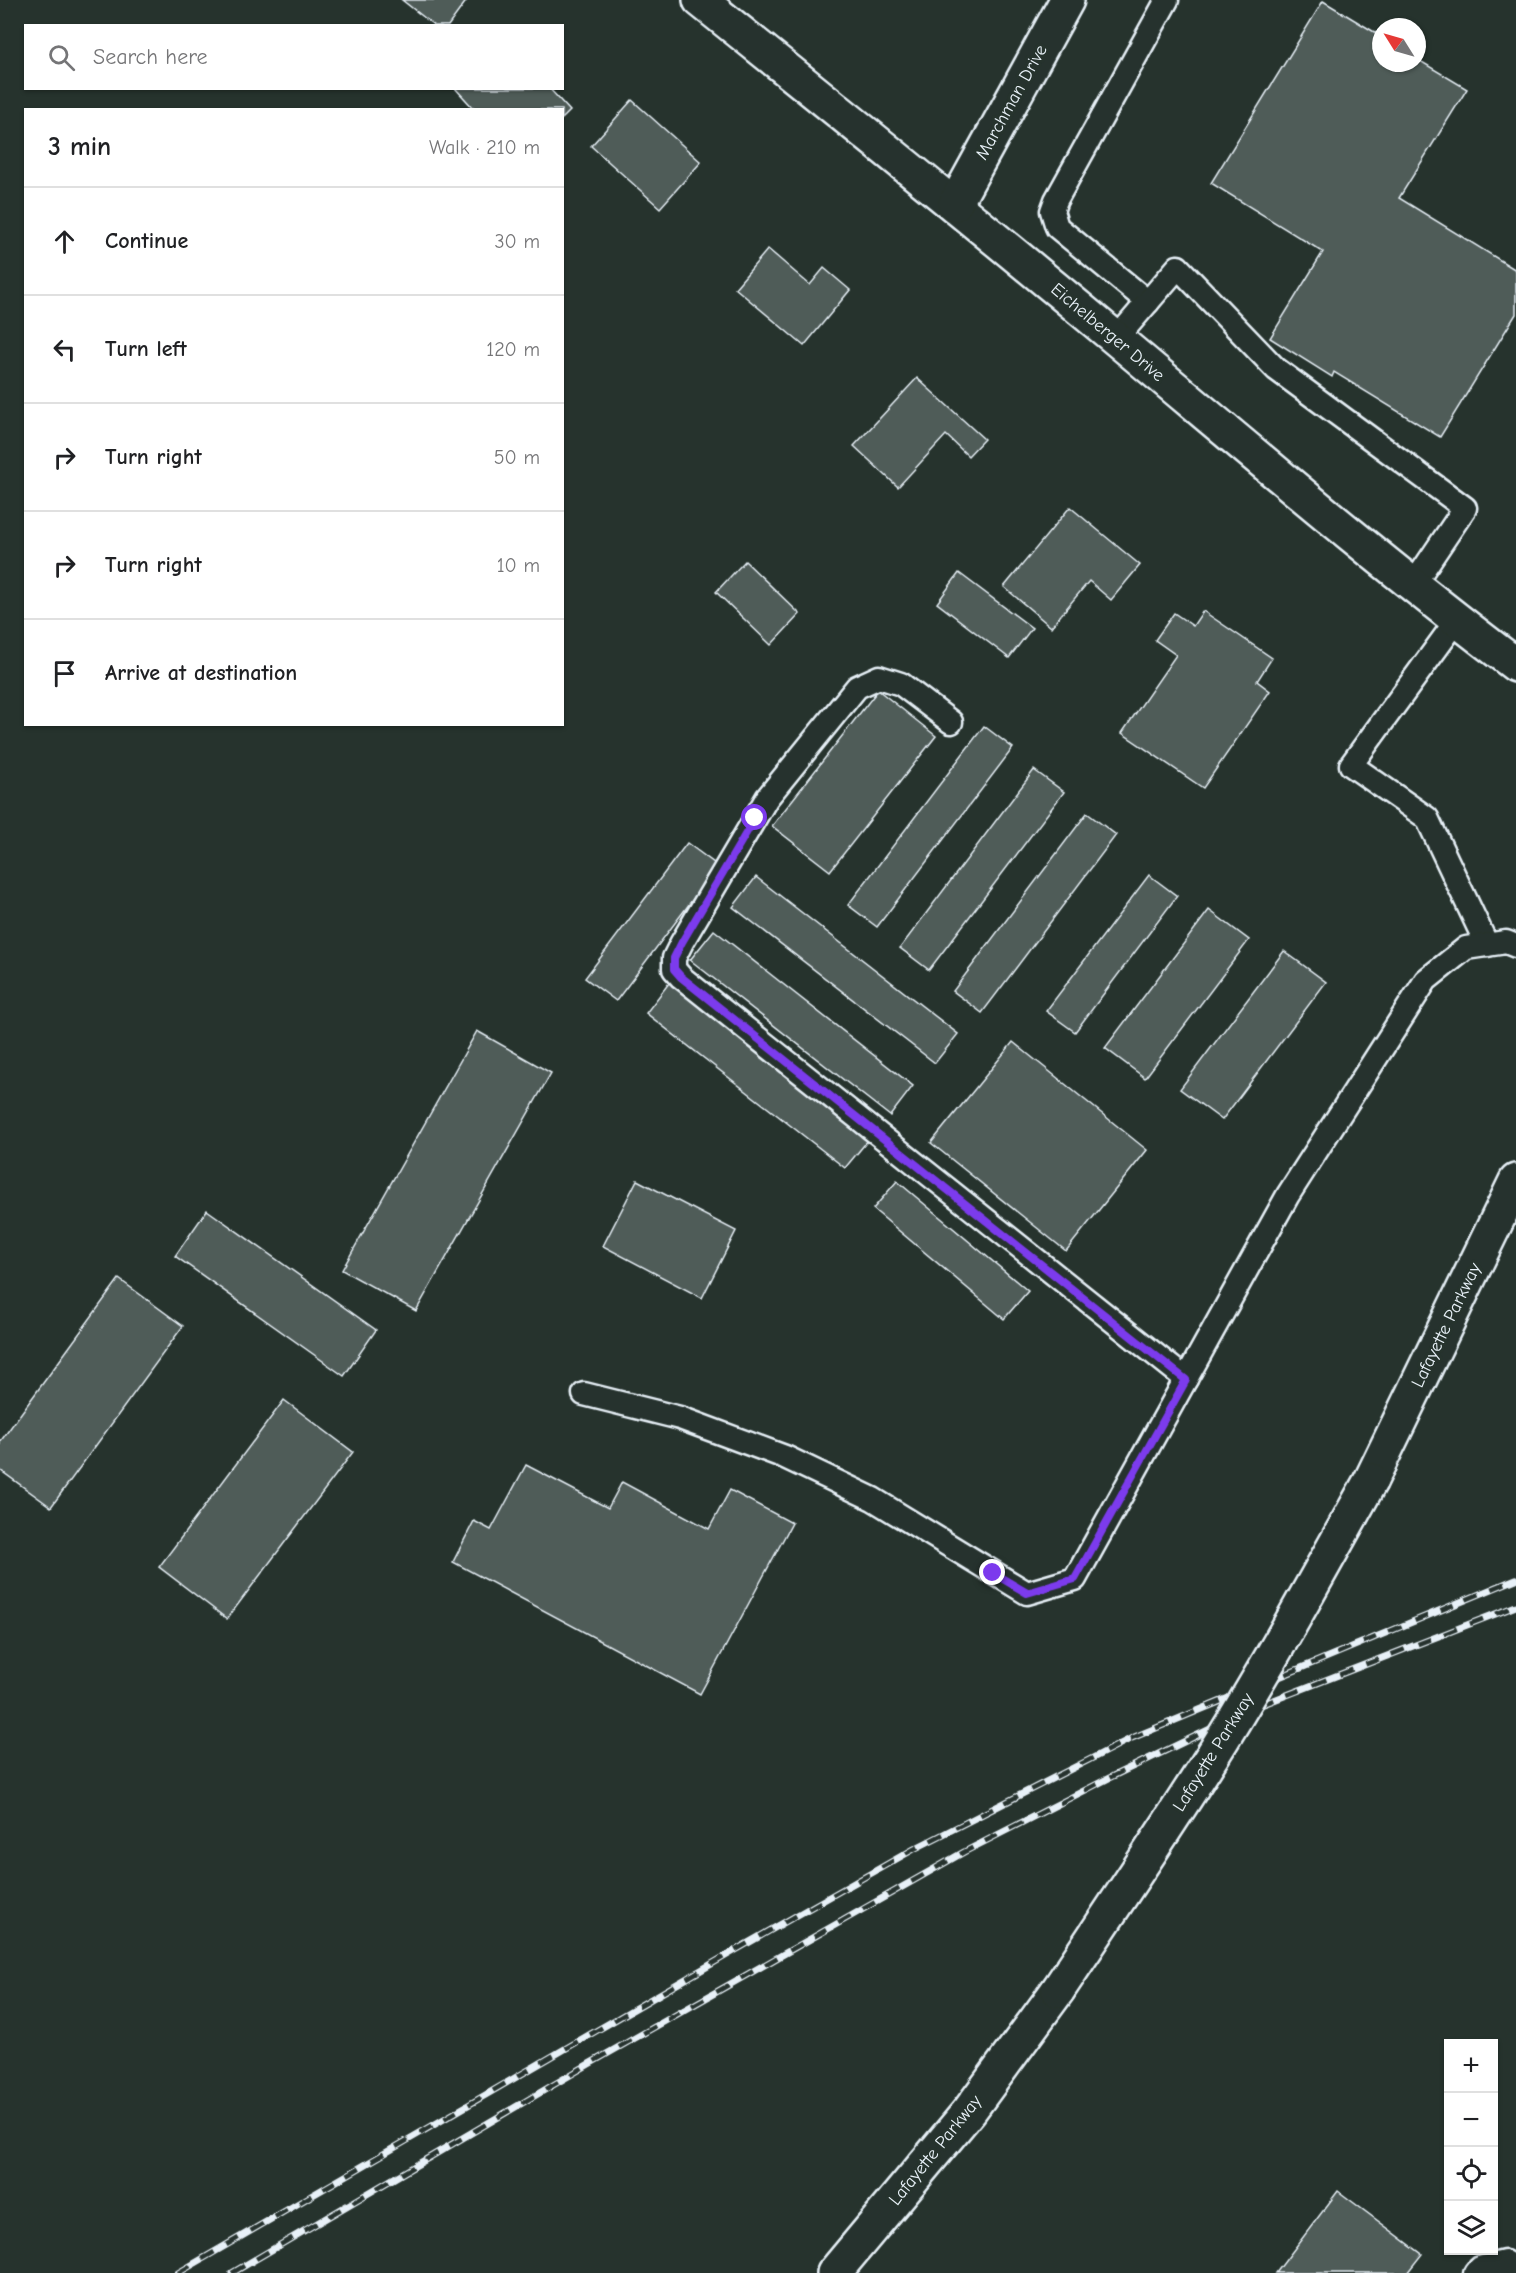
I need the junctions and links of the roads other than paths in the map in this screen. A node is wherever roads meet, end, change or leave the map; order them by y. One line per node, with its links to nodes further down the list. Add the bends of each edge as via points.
1 (700, 0): 4 (main road, Eichelberger Drive)
2 (1067, 0): 4 (main road, Marchman Drive)
3 (1167, 0): 5 (lane, via 1052,211 1057,227)
4 (955, 204): 6 (main road, Eichelberger Drive)
5 (1148, 302): 6 (lane); 7 (lane, via 1178,267 1276,369 1465,508)
6 (1116, 339): 7 (main road, Eichelberger Drive)
7 (1413, 585): 8 (main road, Eichelberger Drive)
8 (1456, 620): 9 (main road, Eichelberger Drive); 11 (lane, via 1351,765 1427,818)
9 (1516, 665)
10 (951, 722): 14 (lane, via 901,684 879,677 858,687 767,798 682,942 674,958 674,969)
11 (1487, 945): 12 (lane, via 1506,942); 14 (lane, via 1466,948 1426,980 1288,1195)
12 (1516, 946)
13 (1516, 1182): 17 (main road, Lafayette Parkway, bridge, via 1371,1480 1210,1760 1058,1990 970,2110)
14 (1186, 1380): 15 (lane, via 1075,1579 1027,1593 873,1499 785,1458 680,1418)
15 (584, 1394)
16 (1516, 2271): 18 (lane, via 1505,2262 1479,2268)
17 (834, 2273)
18 (1475, 2273)

